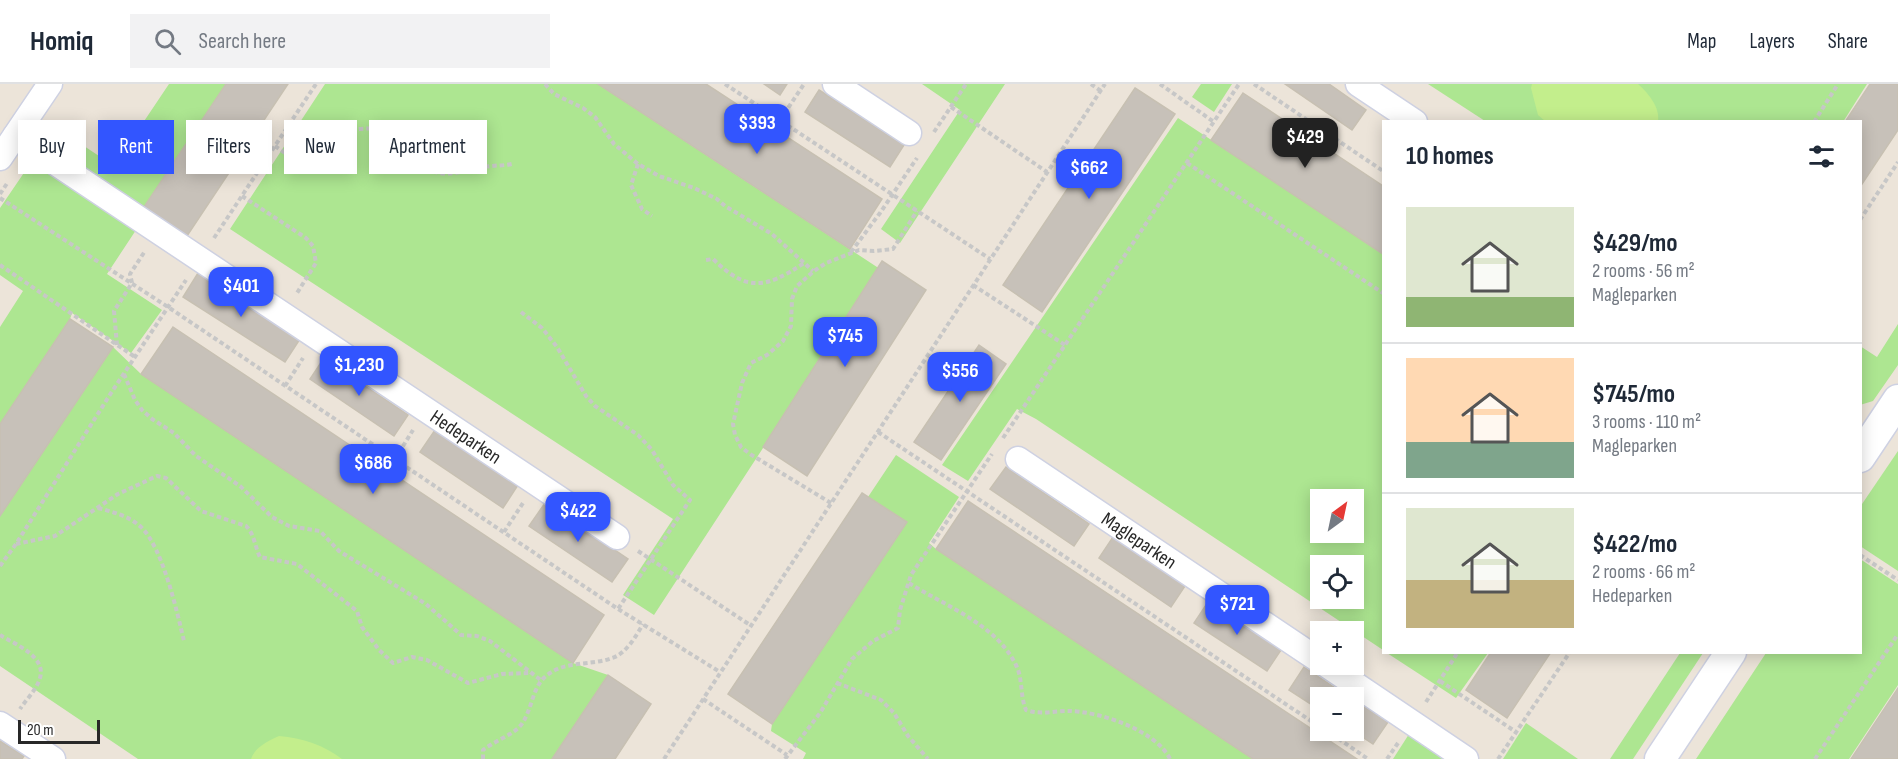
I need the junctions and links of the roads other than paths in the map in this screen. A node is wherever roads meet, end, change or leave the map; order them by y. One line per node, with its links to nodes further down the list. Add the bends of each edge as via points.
1 (50, 84): 5 (street)
2 (835, 84): 6 (street)
3 (1358, 84): 4 (street)
4 (1412, 120)
5 (15, 136): 7 (street); 11 (street, Hedeparken)
6 (920, 140)
7 (0, 158)
8 (1898, 400): 9 (street)
9 (1865, 439)
10 (1018, 459): 12 (street, Magleparken)
11 (617, 537)
12 (1310, 654)
13 (1730, 654): 18 (street)
14 (1341, 675): 17 (street)
15 (0, 724): 16 (street)
16 (53, 759)
17 (1466, 759)
18 (1660, 759)

